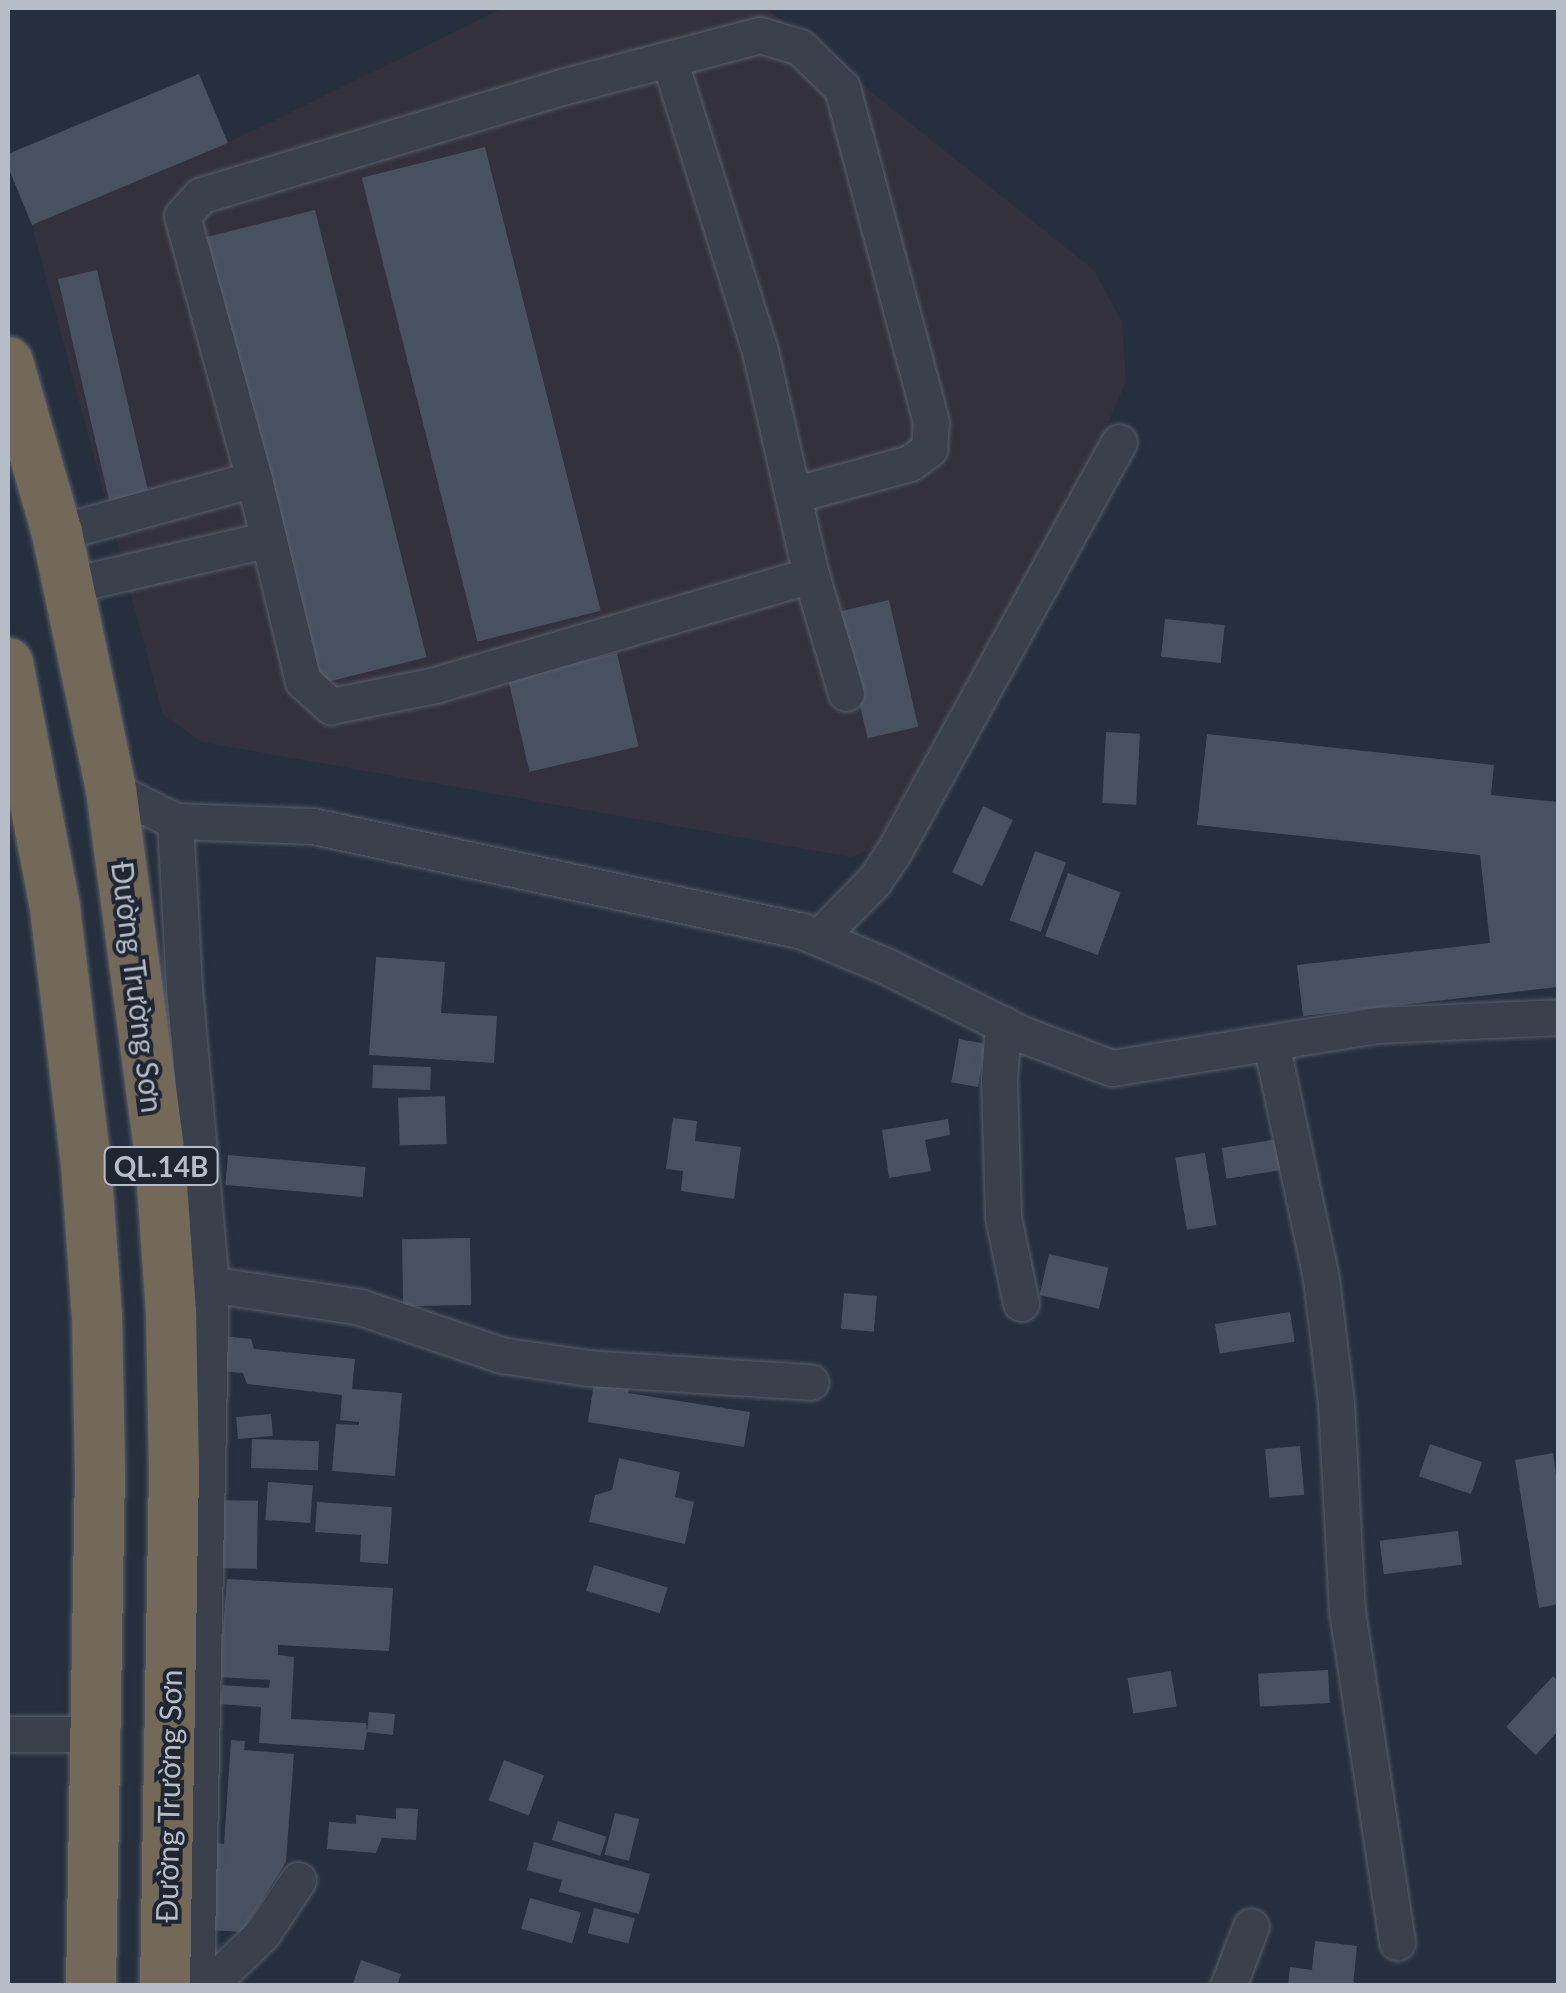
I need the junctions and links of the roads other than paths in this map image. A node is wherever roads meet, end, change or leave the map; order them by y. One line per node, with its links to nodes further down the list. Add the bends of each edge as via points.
1 (670, 59): 4 (street, via 201,196 182,216); 5 (street, via 760,351); 5 (street, via 760,35 800,47 842,88 931,422 929,449 910,463)
2 (8, 362): 6 (highway, Đường Trường Sơn / QL.14B)
3 (1119, 442): 15 (street, via 893,853)
4 (254, 479): 6 (street); 7 (street)
5 (793, 495): 8 (street)
6 (57, 533): 9 (highway, Đường Trường Sơn / QL.14B)
7 (268, 539): 8 (street, via 303,681 330,706 435,686); 9 (street)
8 (811, 575): 11 (street)
9 (68, 586): 13 (highway, Đường Trường Sơn / QL.14B)
10 (8, 663): 12 (highway, QL.14B)
11 (846, 693)
12 (18, 768): 23 (highway, QL.14B, via 56,908 86,1163 97,1314)
13 (111, 789): 14 (street); 19 (highway, Đường Trường Sơn / QL.14B, via 160,1155)
14 (175, 820): 15 (street, via 313,826); 19 (street)
15 (819, 937): 17 (street)
16 (1558, 1016): 18 (street, via 1378,1025)
17 (1004, 1024): 18 (street, via 1112,1068); 20 (street, via 1003,1217)
18 (1272, 1042): 26 (street, via 1321,1279 1355,1669)
19 (190, 1281): 21 (street, via 360,1307 501,1355 588,1368); 28 (highway, Đường Trường Sơn / QL.14B, via 174,1471); 29 (street)
20 (1020, 1303)
21 (811, 1382)
22 (8, 1734): 23 (street)
23 (95, 1734): 27 (highway, QL.14B)
24 (298, 1880): 30 (street, via 262,1934)
25 (1252, 1926): 31 (street)
26 (1397, 1942)
27 (90, 1986)
28 (165, 1986)
29 (196, 1986)
30 (208, 1986)
31 (1228, 1986)

